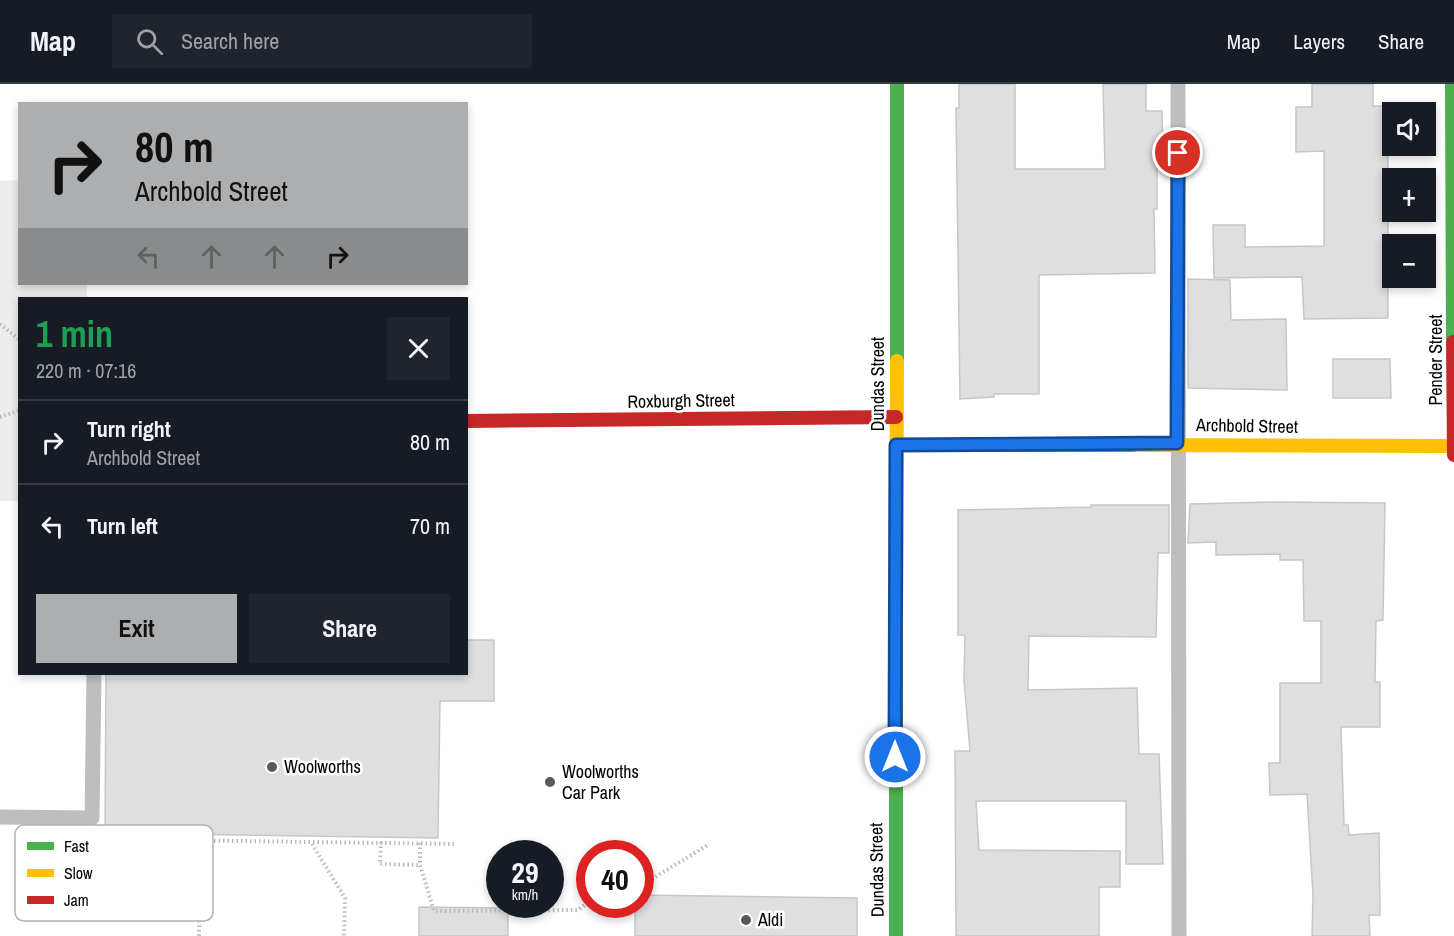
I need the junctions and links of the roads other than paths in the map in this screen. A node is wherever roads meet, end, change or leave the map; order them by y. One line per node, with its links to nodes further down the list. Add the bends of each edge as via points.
1 (897, 84): 4 (street, Dundas Street)
2 (1178, 84): 6 (lane)
3 (1452, 84): 8 (street, Pender Street)
4 (896, 417): 5 (street, Roxburgh Street); 7 (street, Dundas Street)
5 (468, 421)
6 (1177, 443): 7 (street, Archbold Street); 8 (street, Archbold Street); 13 (lane)
7 (896, 445): 12 (street, Dundas Street)
8 (1454, 446): 9 (street, Pender Street)
9 (1454, 455)
10 (94, 675): 11 (lane, via 92,818)
11 (0, 817)
12 (896, 936)
13 (1179, 936)

